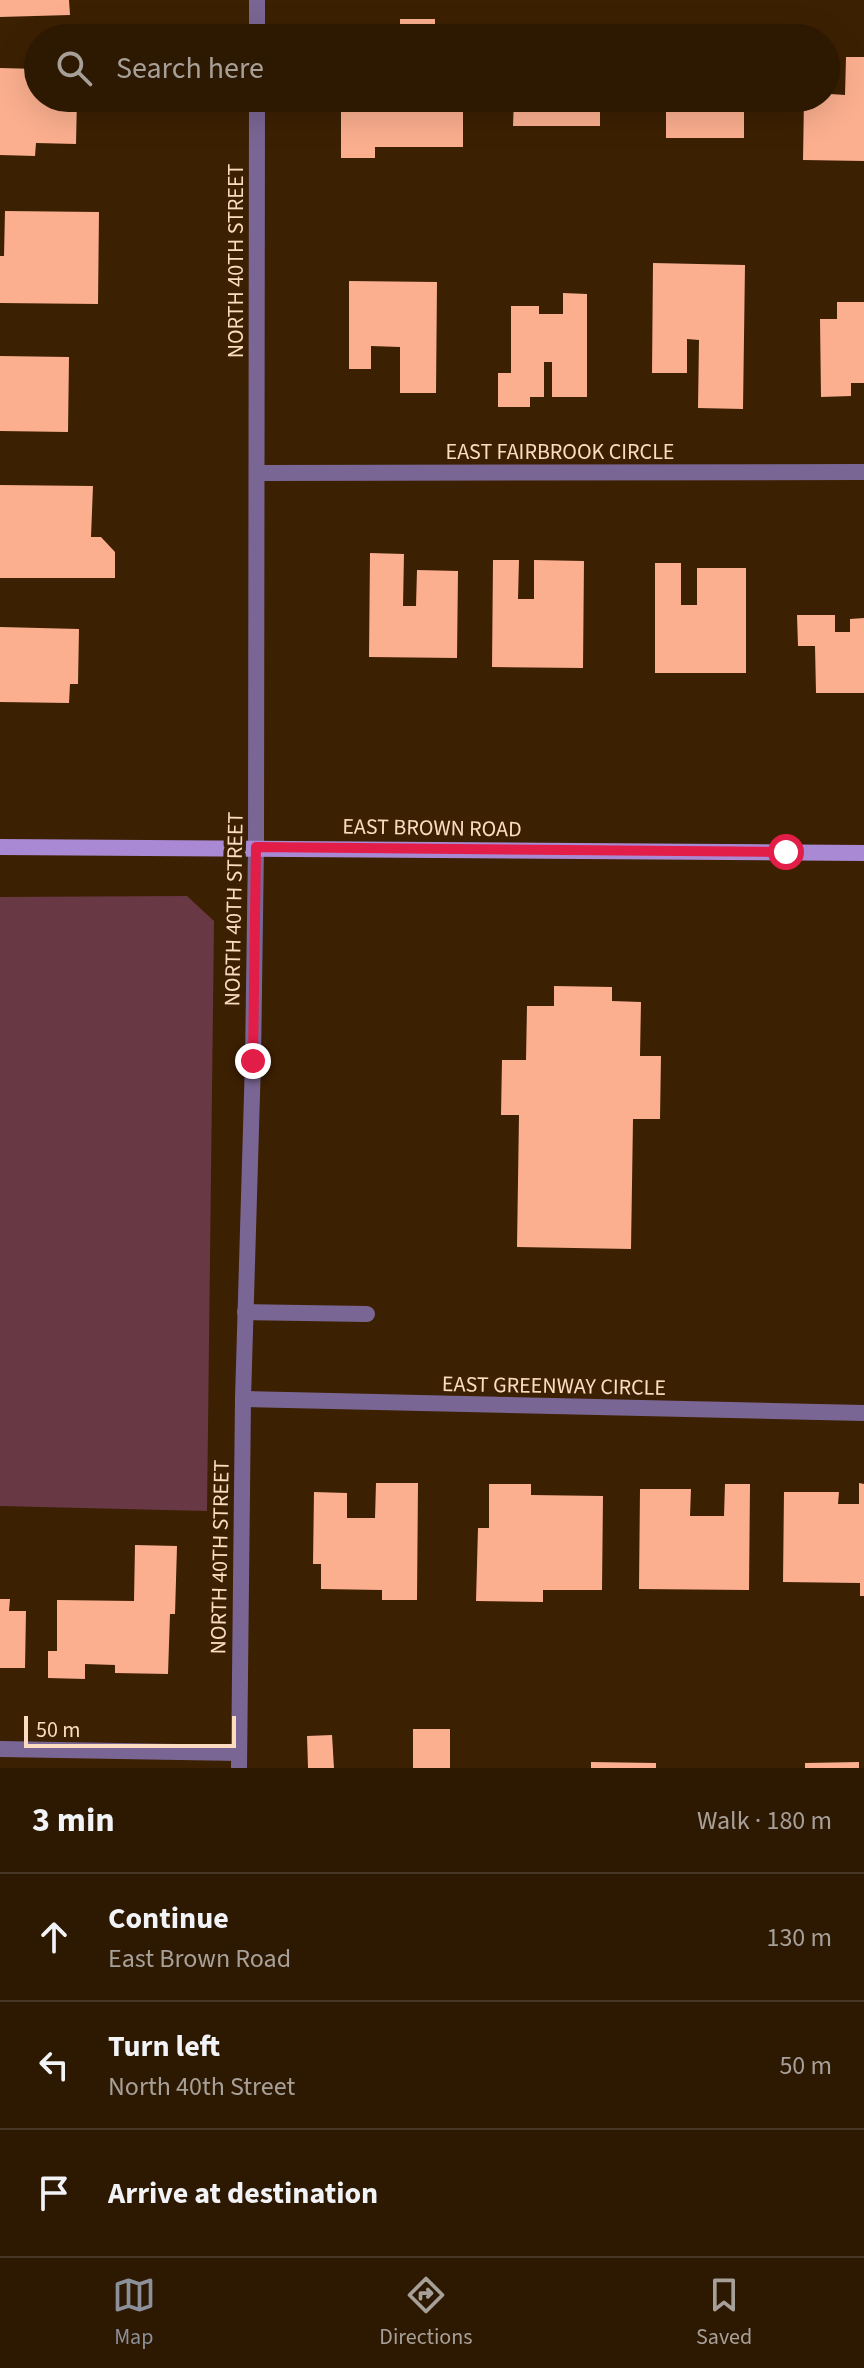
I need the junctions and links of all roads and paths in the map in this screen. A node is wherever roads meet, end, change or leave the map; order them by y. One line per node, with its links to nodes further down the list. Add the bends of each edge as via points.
1 (257, 0): 2 (street)
2 (257, 24)
3 (257, 112): 5 (street, NORTH 40TH STREET)
4 (864, 472): 5 (street, EAST FAIRBROOK CIRCLE)
5 (257, 473): 7 (street, NORTH 40TH STREET)
6 (0, 847): 7 (main road, EAST BROWN ROAD)
7 (256, 847): 8 (main road, EAST BROWN ROAD); 9 (street, NORTH 40TH STREET)
8 (864, 853)
9 (245, 1312): 10 (street); 11 (street, NORTH 40TH STREET)
10 (367, 1314)
11 (243, 1399): 12 (street, EAST GREENWAY CIRCLE); 14 (street, NORTH 40TH STREET)
12 (864, 1413)
13 (0, 1749): 14 (street)
14 (239, 1761)

